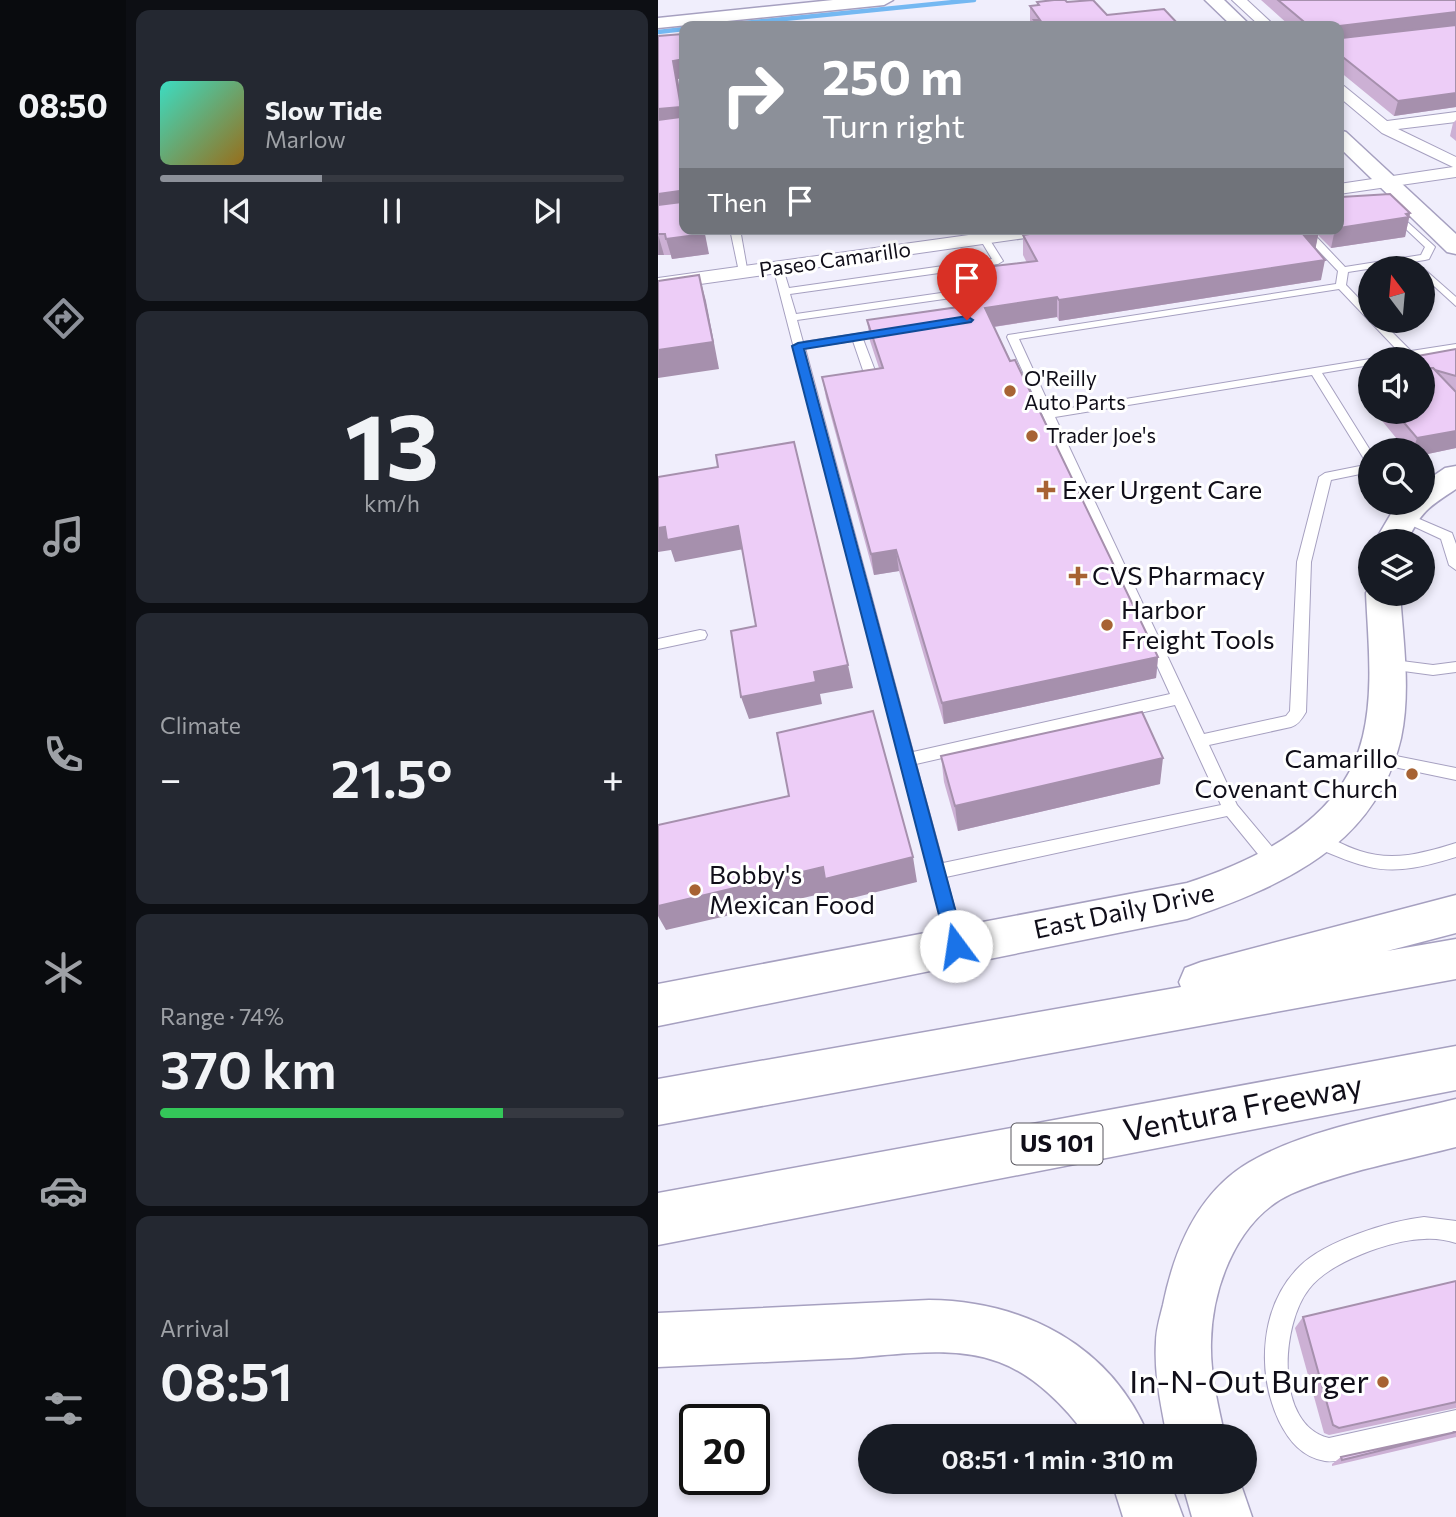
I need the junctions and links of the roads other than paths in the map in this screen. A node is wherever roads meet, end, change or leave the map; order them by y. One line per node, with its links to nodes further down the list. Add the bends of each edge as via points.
1 (825, 0): 6 (main road)
2 (884, 0): 10 (main road)
3 (1195, 0): 7 (main road)
4 (1214, 0): 8 (main road)
5 (1240, 0): 9 (street)
6 (658, 17)
7 (1217, 21)
8 (1237, 21)
9 (1263, 21)
10 (658, 23)
11 (1344, 93): 14 (street)
12 (1456, 117): 14 (street)
13 (1344, 121): 18 (main road)
14 (1382, 126): 16 (street)
15 (1344, 140): 18 (main road)
16 (1456, 163)
17 (1456, 172): 18 (street)
18 (1398, 180): 19 (street); 21 (main road); 26 (main road)
19 (1344, 188)
20 (1386, 206): 27 (lane, via 1430,247)
21 (1456, 221)
22 (736, 235): 32 (lane)
23 (1013, 235): 25 (street, Paseo Camarillo)
24 (1309, 235): 31 (lane)
25 (985, 239): 28 (street, Paseo Camarillo); 30 (lane, via 998,261)
26 (1456, 247)
27 (1425, 256)
28 (778, 267): 32 (street, Paseo Camarillo); 36 (lane)
29 (1358, 268): 31 (lane)
30 (942, 269): 36 (lane); 37 (lane)
31 (1343, 270): 35 (lane)
32 (744, 272): 34 (street, Paseo Camarillo)
33 (1435, 283): 38 (lane)
34 (658, 284)
35 (1341, 286): 39 (lane); 52 (lane, via 1012,337)
36 (783, 292): 40 (lane)
37 (954, 294): 40 (lane); 41 (lane, via 967,320)
38 (1456, 303)
39 (1358, 304)
40 (790, 318): 45 (lane)
41 (953, 322)
42 (898, 330): 44 (lane)
43 (1387, 333): 46 (lane)
44 (857, 337): 45 (lane); 51 (lane, via 873,381)
45 (798, 346): 67 (lane, via 816,390)
46 (1400, 347)
47 (1456, 347): 48 (lane)
48 (1435, 350)
49 (1358, 364): 50 (lane)
50 (1315, 372): 52 (lane); 53 (lane)
51 (848, 385)
52 (1048, 415): 64 (lane)
53 (1358, 440)
54 (1358, 470): 65 (lane, via 1325,477 1304,562 1298,712 1291,721)
55 (1456, 475): 56 (main road)
56 (1435, 491)
57 (1422, 515): 58 (lane, via 1447,536)
58 (1456, 565)
59 (1383, 606): 62 (main road, East Daily Drive)
60 (701, 635): 61 (lane)
61 (658, 644)
62 (1386, 664): 63 (lane, via 1433,670); 66 (main road, East Daily Drive, via 1382,737)
63 (1456, 667)
64 (1179, 698): 65 (lane); 67 (lane)
65 (1199, 741): 69 (lane)
66 (1376, 758): 68 (lane); 70 (main road, East Daily Drive, via 1357,797)
67 (907, 760): 73 (lane)
68 (1456, 774)
69 (1231, 809): 72 (lane); 73 (lane)
70 (1314, 839): 71 (lane, via 1362,860 1390,866); 72 (main road, East Daily Drive)
71 (1456, 850)
72 (1277, 865): 75 (main road, East Daily Drive, via 1187,901)
73 (936, 872): 75 (lane)
74 (1456, 914): 78 (main road)
75 (956, 946): 77 (main road, East Daily Drive)
76 (1456, 960): 78 (main road)
77 (658, 1005)
78 (966, 1047): 80 (main road)
79 (1456, 1068): 82 (main road, Ventura Freeway / US 101)
80 (658, 1102)
81 (1456, 1123): 87 (main road, via 1331,1155 1273,1176 1232,1207 1207,1244 1183,1340)
82 (658, 1219)
83 (1456, 1232): 85 (lane, via 1415,1227 1339,1252 1308,1273 1287,1302 1276,1347 1283,1398 1311,1446 1329,1450)
84 (658, 1340): 86 (main road, via 972,1329 1011,1339 1044,1358 1086,1388)
85 (1456, 1422)
86 (1114, 1424)
87 (1193, 1424)
88 (1145, 1494): 90 (main road)
89 (1215, 1494): 91 (main road)
90 (1153, 1517)
91 (1222, 1517)

